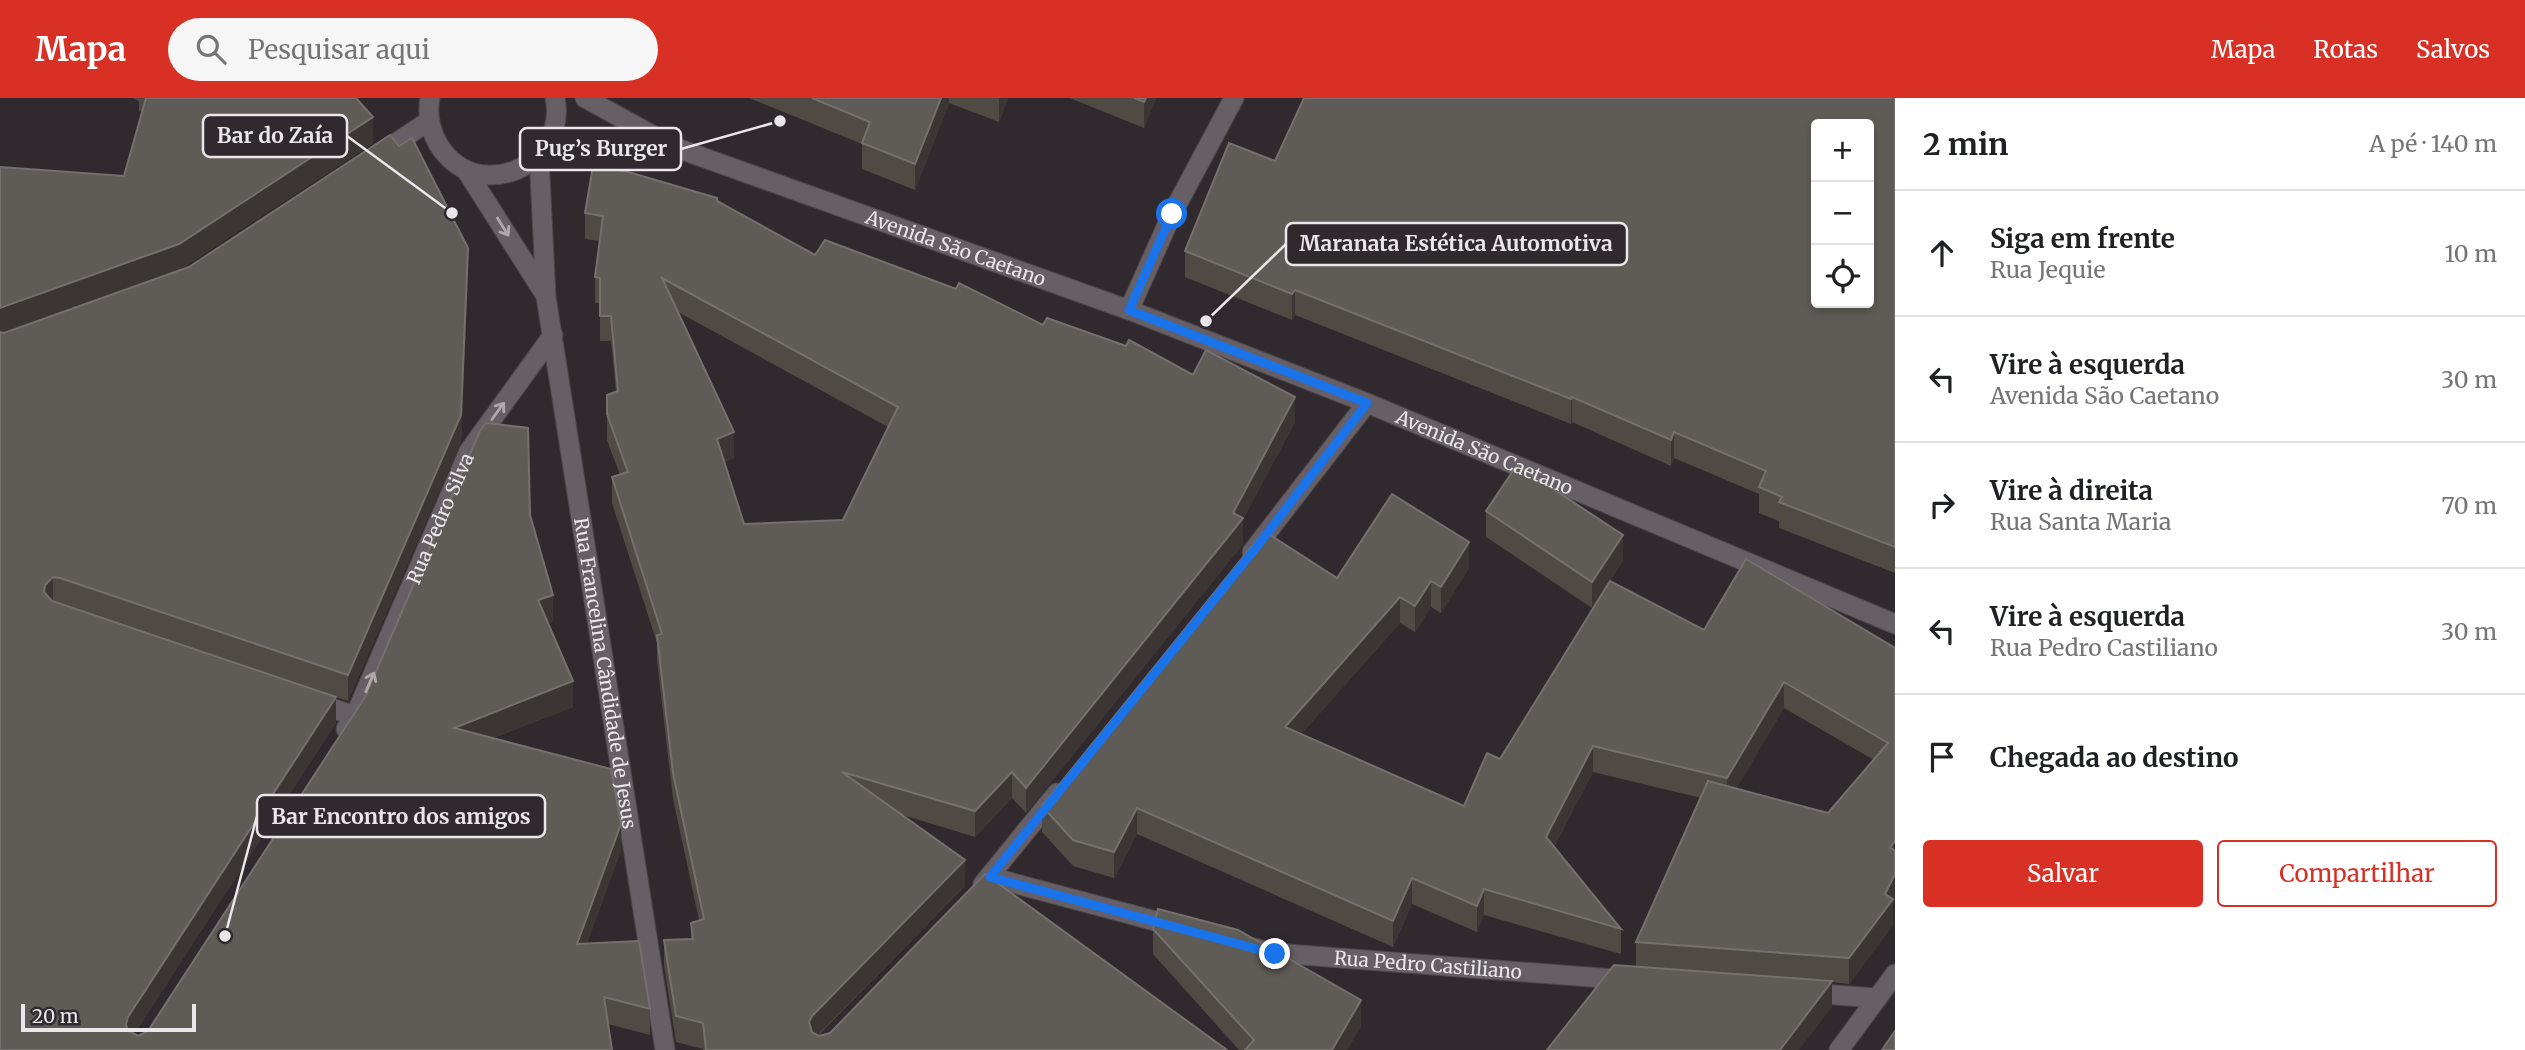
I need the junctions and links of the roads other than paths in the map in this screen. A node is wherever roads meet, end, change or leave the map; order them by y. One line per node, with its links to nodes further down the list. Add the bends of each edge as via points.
1 (555, 98): 6 (street, via 556,116)
2 (586, 98): 5 (street)
3 (1234, 98): 10 (street, via 1172,214)
4 (425, 106): 7 (street); 8 (street, via 435,142)
5 (674, 147): 6 (street); 10 (street, Avenida São Caetano)
6 (544, 149): 8 (street, via 523,168 505,174); 9 (street)
7 (359, 167)
8 (466, 170): 9 (street, one-way to 9)
9 (546, 297): 11 (street, Rua Francelina Cândidade de Jesus)
10 (1129, 310): 12 (street, Avenida São Caetano)
11 (553, 335): 16 (street, Rua Pedro Silva, one-way to 11, via 469,452); 27 (street, Rua Francelina Cândidade de Jesus)
12 (1367, 403): 13 (street); 14 (street, Avenida São Caetano)
13 (1238, 570)
14 (1895, 624)
15 (290, 694): 16 (street)
16 (355, 716): 17 (street, Rua Pedro Silva)
17 (332, 751)
18 (1067, 782): 19 (street)
19 (990, 877): 20 (street); 21 (street)
20 (971, 896)
21 (1197, 933)
22 (1236, 943): 24 (street, Rua Pedro Castiliano, via 1275,954)
23 (1895, 974): 26 (street)
24 (1645, 981)
25 (1795, 992): 26 (street)
26 (1877, 998): 28 (street)
27 (665, 1050)
28 (1839, 1050)

